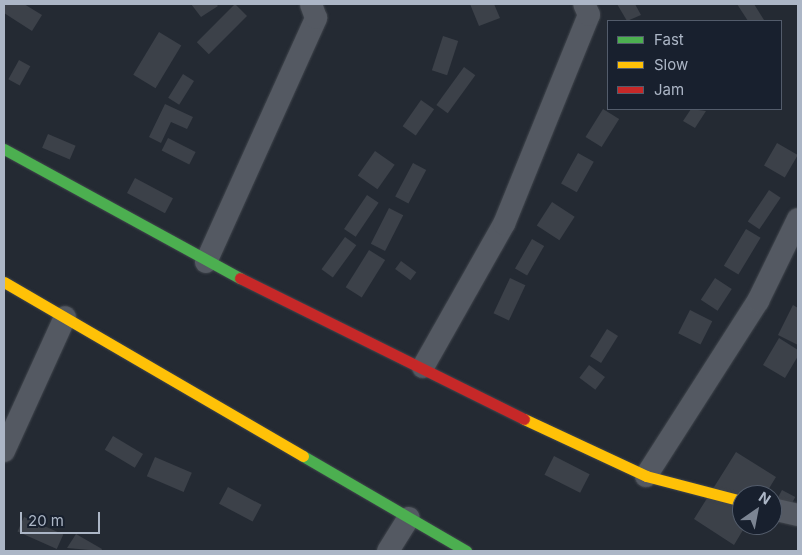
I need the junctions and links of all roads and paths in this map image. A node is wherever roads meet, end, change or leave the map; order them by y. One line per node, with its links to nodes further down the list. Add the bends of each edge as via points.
1 (311, 4): 5 (street, via 316,18)
2 (584, 4): 8 (street, via 589,15 504,224)
3 (4, 149): 5 (street)
4 (798, 219): 10 (street, via 758,301)
5 (206, 262): 8 (street)
6 (4, 282): 7 (street)
7 (65, 318): 9 (street); 14 (street)
8 (423, 366): 10 (street, via 526,420)
9 (4, 451)
10 (646, 476): 11 (street)
11 (732, 498)
12 (782, 512): 13 (street)
13 (798, 516)
14 (409, 518): 15 (street); 16 (street)
15 (388, 551)
16 (466, 551)

